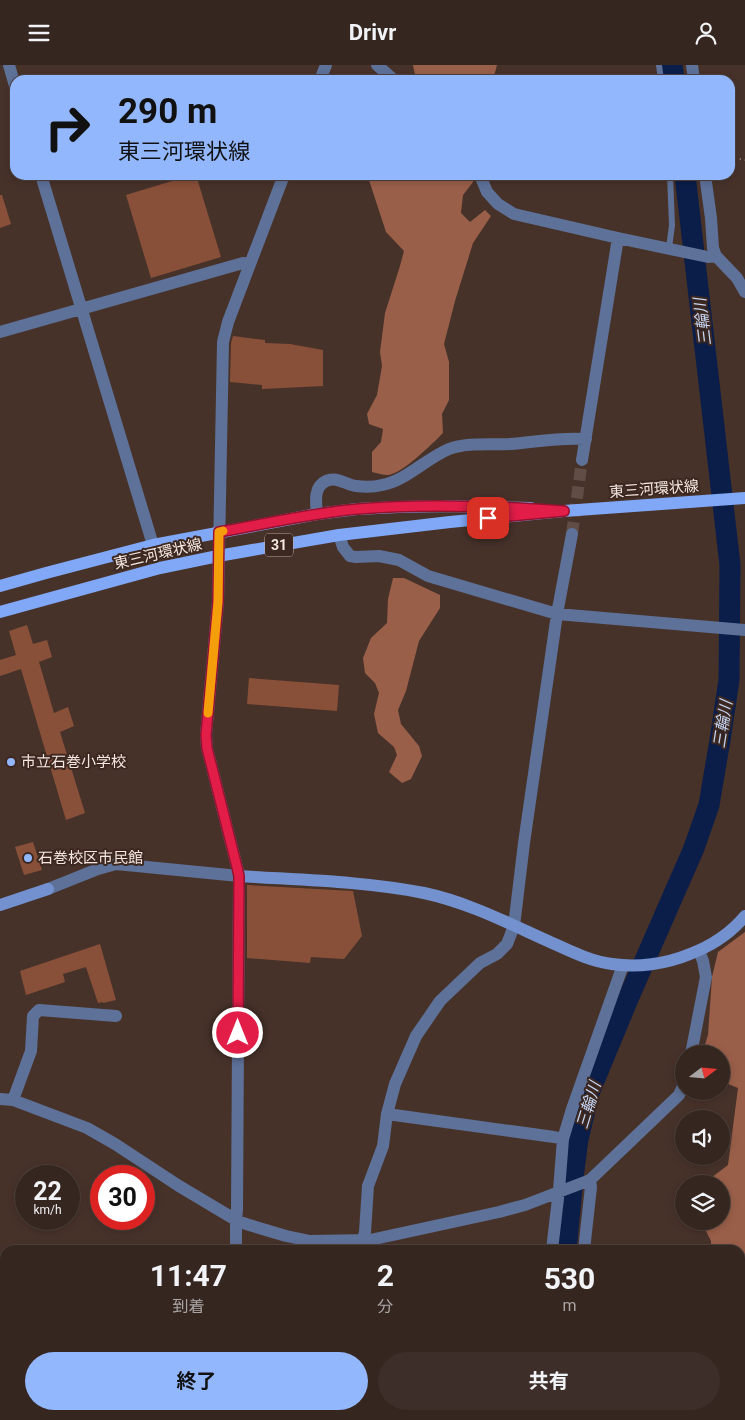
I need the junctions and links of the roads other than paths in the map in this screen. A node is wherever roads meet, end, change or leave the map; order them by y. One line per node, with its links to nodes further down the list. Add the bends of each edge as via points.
1 (378, 65): 2 (street)
2 (389, 75)
3 (43, 180): 13 (street)
4 (282, 180): 11 (street)
5 (482, 180): 8 (street, via 487,192 498,204 514,214)
6 (670, 180): 9 (lane)
7 (706, 180): 10 (street)
8 (618, 238): 9 (street); 15 (street)
9 (673, 249): 10 (street)
10 (712, 257): 12 (street, via 738,278)
11 (249, 265): 13 (street, via 243,263); 20 (street, via 223,342)
12 (745, 292)
13 (82, 310): 14 (street); 23 (street)
14 (0, 332)
15 (586, 439): 16 (street); 19 (street, via 452,448 385,485 354,486 334,479 326,481 319,486 315,498)
16 (582, 461)
17 (745, 498): 18 (main road, 東三河環状線 / 31)
18 (564, 511): 19 (main road, 東三河環状線 / 31, via 438,506); 22 (main road, 東三河環状線 / 31)
19 (317, 514): 20 (main road, 東三河環状線 / 31)
20 (219, 532): 23 (main road, 東三河環状線 / 31); 24 (street)
21 (572, 534): 27 (street)
22 (339, 535): 24 (main road, 東三河環状線 / 31); 27 (street, via 350,556 399,560 428,576)
23 (153, 545): 25 (main road, 東三河環状線 / 31)
24 (218, 556): 26 (main road, 東三河環状線 / 31, via 160,568); 29 (street, via 218,602 206,735)
25 (0, 586)
26 (0, 612)
27 (557, 613): 28 (street); 32 (street)
28 (745, 630)
29 (239, 876): 30 (street, via 116,864); 32 (street, via 359,884 424,893); 44 (street)
30 (0, 905)
31 (745, 916): 33 (street, via 720,939)
32 (514, 926): 34 (street, via 586,958); 40 (street, via 507,944 480,963 440,1001 425,1022 395,1084)
33 (699, 951): 34 (street, via 661,963); 36 (street, via 706,977)
34 (626, 965): 41 (street)
35 (116, 1016): 39 (street, via 39,1010 33,1016 30,1051)
36 (693, 1045)
37 (0, 1099): 39 (street)
38 (675, 1099): 42 (street)
39 (13, 1100): 44 (street, via 87,1128)
40 (387, 1114): 41 (street); 46 (street, via 382,1146 368,1186)
41 (563, 1139): 43 (street)
42 (588, 1181): 43 (street); 48 (street, via 591,1187)
43 (561, 1190): 46 (street, via 500,1212 370,1240); 47 (street)
44 (236, 1220): 45 (street); 46 (street, via 310,1241)
45 (236, 1245)
46 (361, 1245)
47 (553, 1245)
48 (585, 1245)

